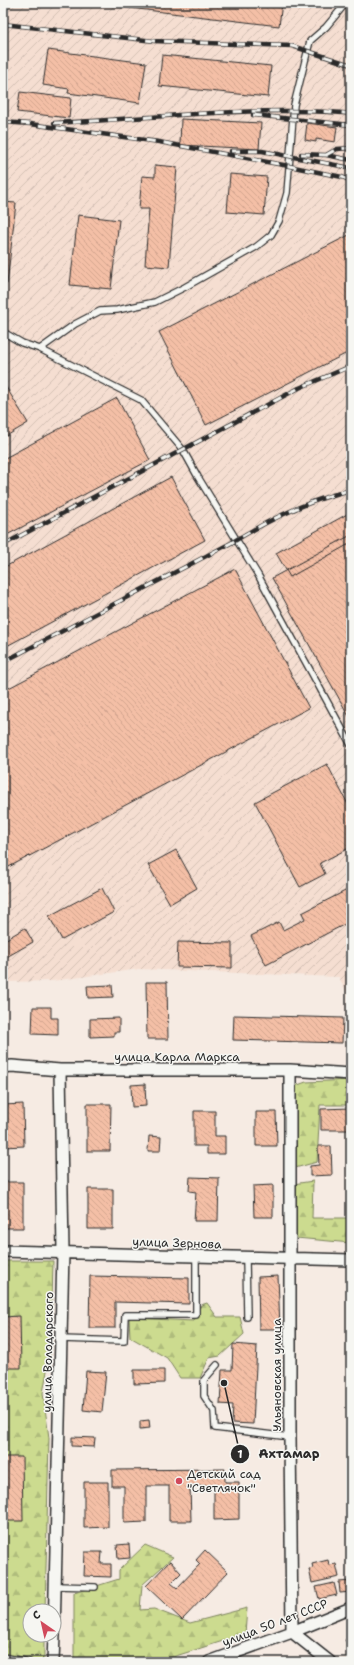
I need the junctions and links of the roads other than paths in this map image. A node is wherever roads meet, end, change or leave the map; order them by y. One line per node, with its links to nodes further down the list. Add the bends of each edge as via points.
1 (346, 3): 3 (lane, via 310,41 294,105 287,193 279,221 271,234 256,247 155,302 100,312 75,324)
2 (3, 332): 3 (lane, via 22,343)
3 (40, 349): 4 (lane, via 141,400 183,450 258,575)
4 (351, 745)
5 (3, 1067): 6 (street, улица Карла Маркса)
6 (60, 1070): 7 (street, улица Карла Маркса); 10 (street, улица Володарского)
7 (290, 1070): 8 (street, улица Карла Маркса); 13 (street, Ульяновская улица)
8 (351, 1074)
9 (3, 1251): 10 (street, улица Зернова)
10 (63, 1252): 11 (street, улица Зернова); 16 (street, улица Володарского)
11 (196, 1256): 12 (street, улица Зернова); 16 (lane, via 196,1315 125,1315 124,1341)
12 (246, 1258): 13 (street, улица Зернова); 15 (lane)
13 (290, 1260): 14 (street, улица Зернова); 18 (street, Ульяновская улица)
14 (351, 1260)
15 (247, 1317)
16 (61, 1339): 19 (street, улица Володарского)
17 (217, 1365): 18 (lane, via 204,1380 204,1396 214,1411 215,1428)
18 (290, 1437): 23 (street, Ульяновская улица)
19 (55, 1586): 20 (lane); 21 (street, улица Володарского)
20 (95, 1587)
21 (55, 1603)
22 (351, 1608): 23 (street, улица 50 лет СССР)
23 (292, 1632): 28 (street, улица 50 лет СССР); 29 (street)
24 (54, 1643): 27 (street, улица Володарского)
25 (3, 1657): 26 (lane)
26 (29, 1662)
27 (53, 1662)
28 (209, 1662)
29 (330, 1662)

